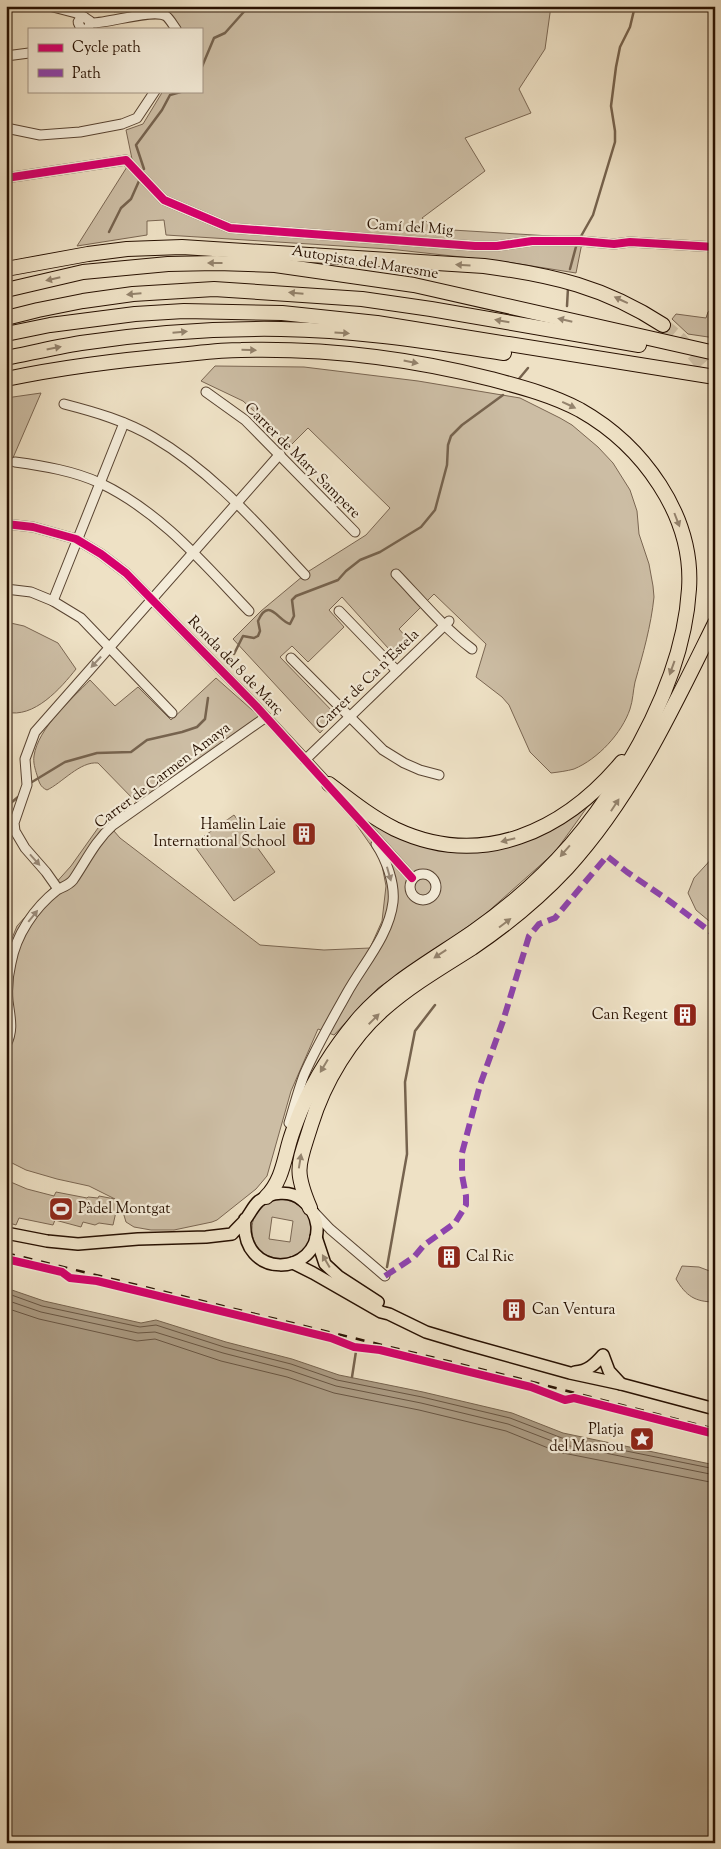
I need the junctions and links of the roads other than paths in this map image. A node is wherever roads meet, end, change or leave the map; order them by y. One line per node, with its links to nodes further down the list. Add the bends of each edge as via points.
1 (49, 6): 2 (street, via 76,13)
2 (82, 25): 3 (street, via 158,14 167,17)
3 (175, 28)
4 (28, 53): 5 (street)
5 (6, 56)
6 (154, 92): 7 (street, via 138,118 122,124 40,136)
7 (6, 128)
8 (6, 178): 9 (street, Camí del Mig, via 126,160 164,200 230,228 475,246 580,241)
9 (715, 247)
10 (215, 249): 11 (highway); 12 (highway, via 127,249); 15 (highway, one-way to 10, via 606,293 521,271)
11 (298, 267): 13 (highway, Autopista del Maresme, one-way to 13, via 168,264 82,272); 17 (highway, Autopista del Maresme, one-way to 11, via 414,285)
12 (6, 269)
13 (6, 290)
14 (6, 318): 17 (highway, one-way to 14, via 620,342 372,300 262,291 214,289 133,294)
15 (663, 324)
16 (6, 334): 20 (highway, via 59,323 135,314 184,311 282,313 378,323)
17 (715, 354)
18 (6, 358): 22 (highway, one-way to 22, via 132,336 204,330 282,329 393,336)
19 (96, 363): 21 (highway); 23 (highway); 51 (highway, one-way to 51, via 239,350 389,358 523,388 564,402 605,426 628,445 655,477 668,500 686,552 690,584 683,633 671,672)
20 (715, 377)
21 (6, 378)
22 (715, 384)
23 (6, 386)
24 (206, 392): 27 (street, Carrer de Mary Sampere, via 245,420)
25 (64, 404): 26 (street)
26 (124, 423): 29 (street); 30 (street, via 180,454)
27 (280, 454): 30 (street); 32 (street, Carrer de Mary Sampere)
28 (15, 462): 29 (street, via 64,471)
29 (99, 483): 33 (street); 34 (street, via 132,501 165,525)
30 (237, 503): 34 (street); 36 (street)
31 (6, 524): 33 (street, Ronda del 8 de Març, via 33,527)
32 (355, 532)
33 (76, 539): 38 (street, Ronda del 8 de Març, via 126,573); 39 (street)
34 (193, 553): 38 (street); 40 (street)
35 (396, 574): 42 (street)
36 (305, 575)
37 (6, 589): 39 (street, via 31,592)
38 (152, 599): 44 (street); 49 (street, Ronda del 8 de Març)
39 (53, 601): 44 (street, via 81,618)
40 (249, 612)
41 (339, 612): 47 (street)
42 (447, 623): 45 (street); 47 (street, Carrer de Ca n'Estela)
43 (715, 623): 61 (highway, one-way to 43, via 298,1171 301,1154 314,1115 353,1044 384,1008 524,909 566,868 604,822 645,759)
44 (110, 646): 48 (street); 57 (street, one-way to 57, via 38,726 25,759 27,785 15,816 15,832)
45 (472, 649)
46 (291, 658): 50 (street)
47 (397, 672): 50 (street, Carrer de Ca n'Estela)
48 (172, 713)
49 (266, 717): 52 (street, Ronda del 8 de Març); 57 (street, Carrer de Carmen Amaya, via 113,825 98,841 71,882)
50 (349, 718): 52 (street, Carrer de Ca n'Estela); 53 (street, via 383,750 404,763)
51 (641, 739): 54 (highway, one-way to 54, via 598,789 563,817 535,832 486,844 443,843 406,833 384,823); 59 (highway, one-way to 59, via 600,808 546,872 499,914 393,986 358,1020 311,1089)
52 (305, 760): 54 (street, Ronda del 8 de Març)
53 (439, 775)
54 (329, 784): 55 (street, Ronda del 8 de Març)
55 (356, 818): 56 (street, Ronda del 8 de Març); 59 (street, one-way to 59, via 382,852 393,900 379,942 359,971 304,1075 284,1138)
56 (412, 878)
57 (58, 889): 58 (street, Carrer de Carmen Amaya, one-way to 57, via 12,1026 8,988 13,954 28,921)
58 (6, 1045)
59 (284, 1163): 60 (highway, via 278,1182)
60 (266, 1197): 61 (main road, via 291,1194); 62 (main road)
61 (310, 1208): 63 (main road); 64 (street)
62 (245, 1219): 66 (main road, via 232,1234); 68 (main road)
63 (317, 1224): 64 (street); 67 (main road)
64 (330, 1229): 70 (street)
65 (6, 1233): 66 (main road, via 78,1244)
66 (206, 1237): 68 (main road)
67 (316, 1237): 69 (main road, via 308,1253); 71 (main road, one-way to 67, via 385,1307 325,1264)
68 (247, 1243): 69 (main road, via 254,1254 266,1262 280,1266)
69 (293, 1263): 71 (main road)
70 (385, 1276)
71 (389, 1314): 72 (main road, via 434,1334)
72 (570, 1373): 73 (main road); 73 (main road, via 592,1367 604,1355 609,1371)
73 (621, 1384): 74 (main road)
74 (715, 1409)

